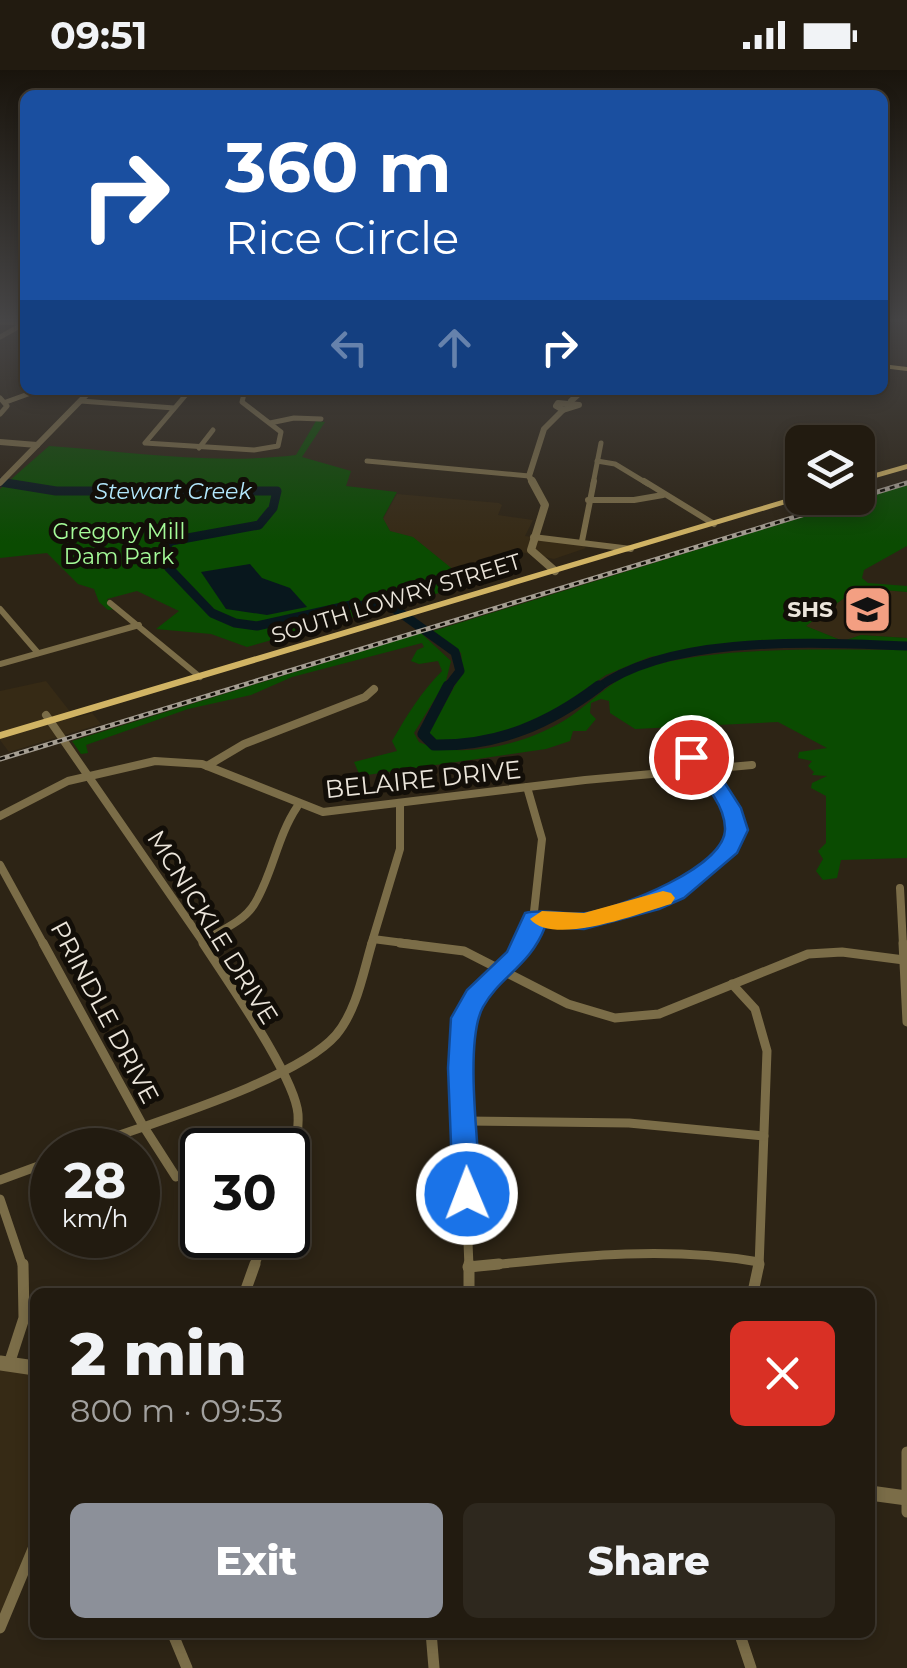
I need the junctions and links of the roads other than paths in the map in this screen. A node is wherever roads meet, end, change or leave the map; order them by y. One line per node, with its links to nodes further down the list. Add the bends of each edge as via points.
1 (87, 395): 6 (street)
2 (186, 395): 7 (street)
3 (244, 395): 10 (street, via 242,402)
4 (578, 395): 20 (street, via 571,402 578,408 563,410 540,435)
5 (3, 400): 8 (street)
6 (81, 401): 7 (street); 14 (street)
7 (174, 408): 15 (street, via 145,444)
8 (0, 414)
9 (321, 419): 10 (street)
10 (270, 423): 15 (street, via 281,432 274,448)
11 (214, 430): 15 (street)
12 (0, 442): 14 (street)
13 (601, 443): 17 (street)
14 (36, 445): 21 (street)
15 (199, 448)
16 (366, 461): 20 (street)
17 (597, 461): 22 (street, via 615,464); 24 (street)
18 (907, 464): 19 (main road)
19 (875, 473)
20 (528, 476): 26 (street, via 545,505)
21 (0, 483)
22 (665, 494): 24 (street); 25 (street)
23 (785, 499): 25 (main road, SOUTH LOWRY STREET)
24 (588, 500): 27 (street)
25 (710, 522): 28 (main road, SOUTH LOWRY STREET)
26 (533, 537): 27 (street); 29 (street, via 530,550)
27 (582, 541): 28 (street)
28 (625, 547): 29 (main road, SOUTH LOWRY STREET)
29 (551, 569): 35 (main road, SOUTH LOWRY STREET)
30 (110, 603): 32 (street)
31 (0, 609): 33 (street)
32 (139, 625): 33 (street); 35 (street)
33 (38, 654): 34 (street)
34 (0, 664)
35 (197, 674): 37 (main road)
36 (374, 689): 42 (street)
37 (48, 718): 38 (main road); 39 (main road); 44 (street, MCNICKLE DRIVE)
38 (0, 728)
39 (0, 736)
40 (676, 744): 43 (street)
41 (752, 765): 43 (street, BELAIRE DRIVE)
42 (207, 766): 44 (street, BELAIRE DRIVE, via 162,758); 47 (street, BELAIRE DRIVE)
43 (707, 771): 45 (street, BELAIRE DRIVE); 51 (street, via 737,830 729,848 651,904 584,921)
44 (90, 776): 48 (street, BELAIRE DRIVE); 53 (street, MCNICKLE DRIVE)
45 (527, 788): 46 (street, BELAIRE DRIVE); 51 (street, via 542,839)
46 (400, 804): 47 (street, BELAIRE DRIVE, via 323,812); 52 (street, via 404,836)
47 (297, 807): 53 (street, via 281,831 255,904)
48 (0, 816)
49 (0, 865): 60 (street, PRINDLE DRIVE)
50 (900, 888): 54 (street)
51 (534, 919): 55 (street)
52 (373, 939): 55 (street, via 464,951); 58 (street, via 334,1038)
53 (202, 941): 58 (street, MCNICKLE DRIVE)
54 (904, 960): 56 (street, via 808,954); 57 (street)
55 (507, 970): 56 (street, via 568,1004 615,1018 659,1014); 59 (street, via 476,996 464,1018)
56 (732, 984): 63 (street, via 755,1009 764,1035)
57 (907, 1022)
58 (281, 1072): 60 (street); 62 (street, MCNICKLE DRIVE, via 298,1112)
59 (466, 1121): 63 (street, via 629,1122); 70 (street)
60 (142, 1124): 61 (street); 65 (street, PRINDLE DRIVE)
61 (132, 1128)
62 (297, 1128)
63 (764, 1136): 69 (street)
64 (30, 1168): 66 (street)
65 (176, 1177)
66 (0, 1180)
67 (0, 1199): 74 (street, via 25,1258 27,1292 20,1338)
68 (258, 1258): 71 (street)
69 (759, 1262): 70 (street, via 653,1252); 73 (street)
70 (468, 1267): 72 (street)
71 (246, 1288)
72 (469, 1288)
73 (755, 1288)
74 (4, 1363): 75 (street)
75 (30, 1367)
76 (907, 1452): 78 (street)
77 (875, 1494): 78 (street)
78 (906, 1503)
79 (30, 1556): 80 (street)
80 (0, 1628)
81 (174, 1638): 84 (street)
82 (432, 1638): 85 (street)
83 (741, 1638): 86 (street)
84 (187, 1668)
85 (434, 1668)
86 (750, 1668)

